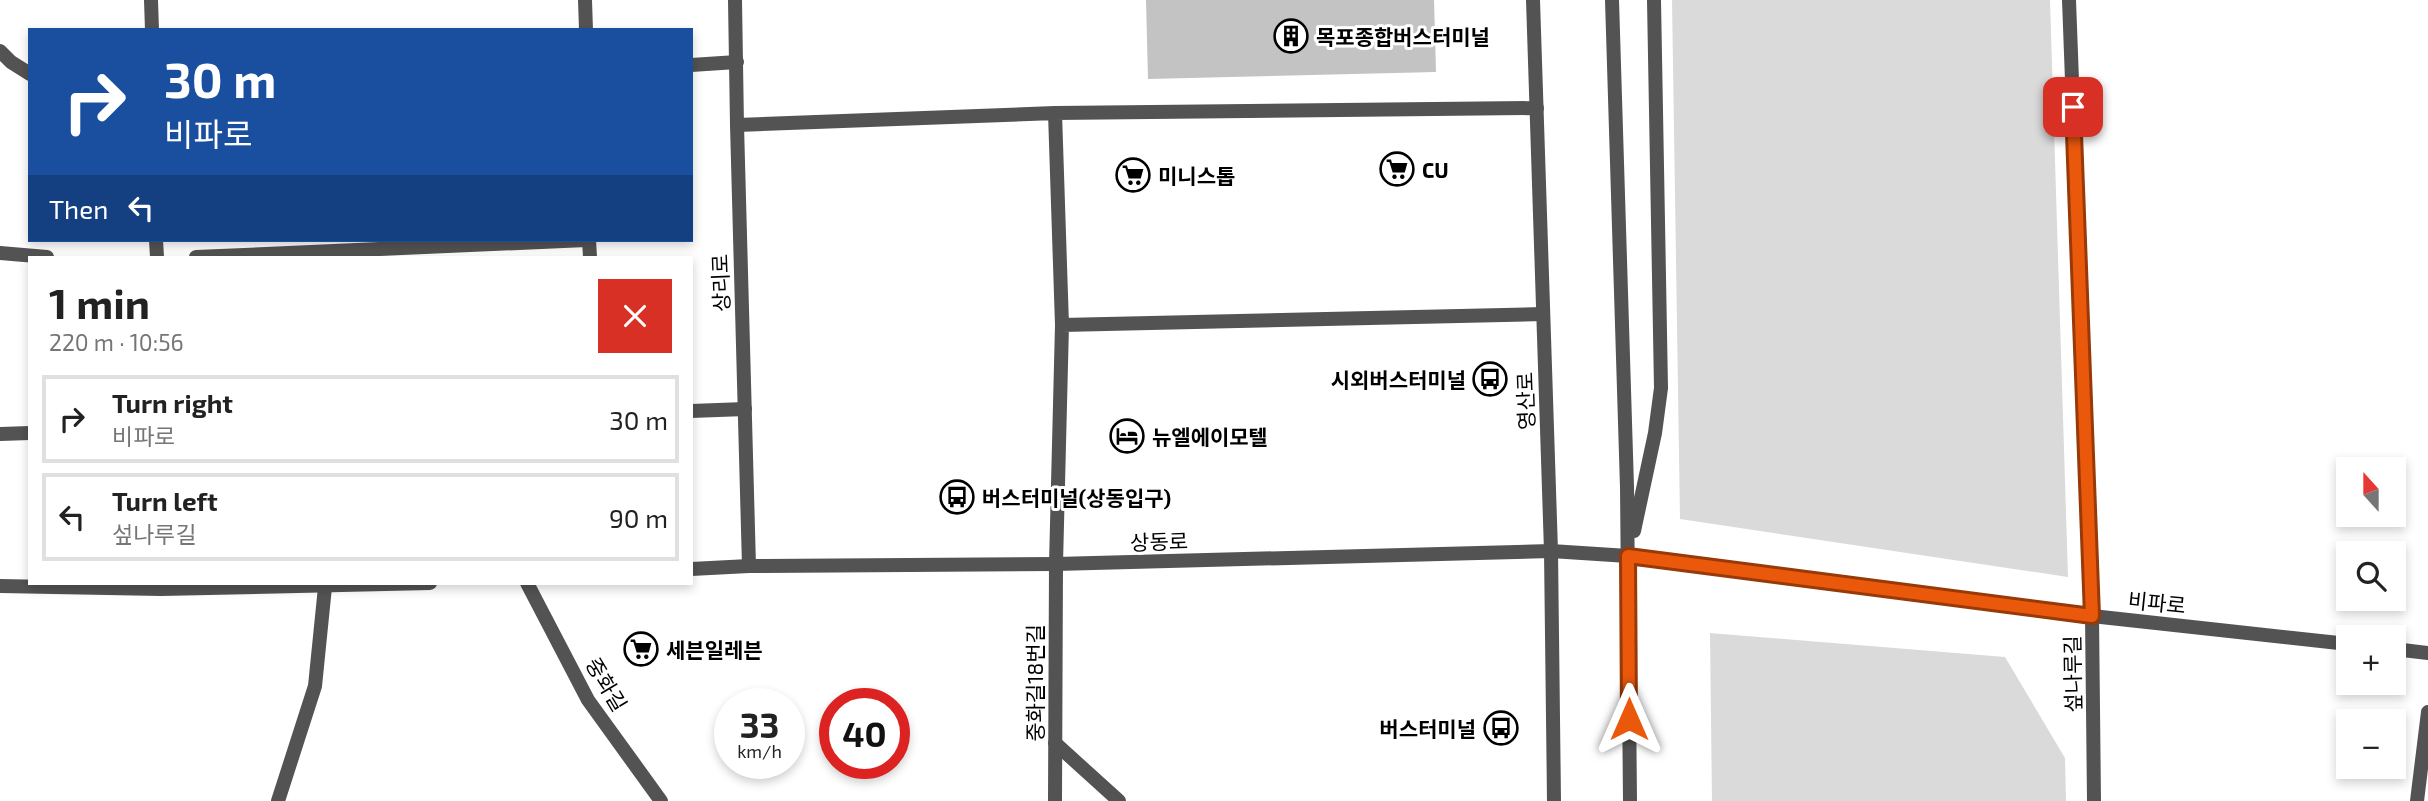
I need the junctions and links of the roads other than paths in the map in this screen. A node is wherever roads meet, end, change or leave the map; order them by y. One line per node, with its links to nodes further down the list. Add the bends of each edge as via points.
1 (151, 0): 8 (street)
2 (585, 0): 9 (street)
3 (735, 0): 11 (street, 상리로)
4 (1533, 0): 14 (street, 영산로)
5 (1612, 0): 28 (street)
6 (1654, 0): 28 (street, via 1661,388)
7 (2070, 0): 37 (street, 섶나루길)
8 (152, 28)
9 (586, 28)
10 (0, 51): 13 (street)
11 (737, 62): 12 (street); 16 (street, 상리로)
12 (693, 65)
13 (28, 73)
14 (1537, 108): 15 (street); 21 (street, 영산로)
15 (1055, 113): 16 (street); 22 (street, 중화길18번길)
16 (737, 125): 23 (street, 상리로)
17 (542, 242): 20 (street)
18 (0, 253): 19 (street)
19 (35, 256)
20 (219, 256)
21 (1543, 314): 22 (street); 27 (street, 영산로)
22 (1062, 326): 29 (street, 중화길18번길)
23 (745, 409): 24 (street); 30 (street, 상리로)
24 (693, 411)
25 (28, 433): 26 (street)
26 (0, 434)
27 (1551, 551): 28 (street, 상동로); 29 (street, 상동로); 47 (street, 영산로)
28 (1628, 556): 37 (street, 비파로); 48 (street)
29 (1056, 564): 30 (street, 상동로); 42 (street, 중화길18번길)
30 (749, 566): 31 (street, 상동로)
31 (693, 569)
32 (378, 585): 36 (street)
33 (528, 585): 44 (street, 중화길, via 588,700)
34 (0, 586): 35 (street)
35 (161, 586): 36 (street)
36 (325, 587): 43 (street, via 315,686)
37 (2092, 616): 38 (street, 비파로); 49 (street, 섶나루길)
38 (2336, 643)
39 (2406, 650): 40 (street)
40 (2428, 653)
41 (2428, 712): 50 (street)
42 (1055, 743): 45 (street, 중화길18번길); 46 (street)
43 (278, 801)
44 (661, 801)
45 (1055, 801)
46 (1119, 801)
47 (1554, 801)
48 (1630, 801)
49 (2094, 801)
50 (2417, 801)

